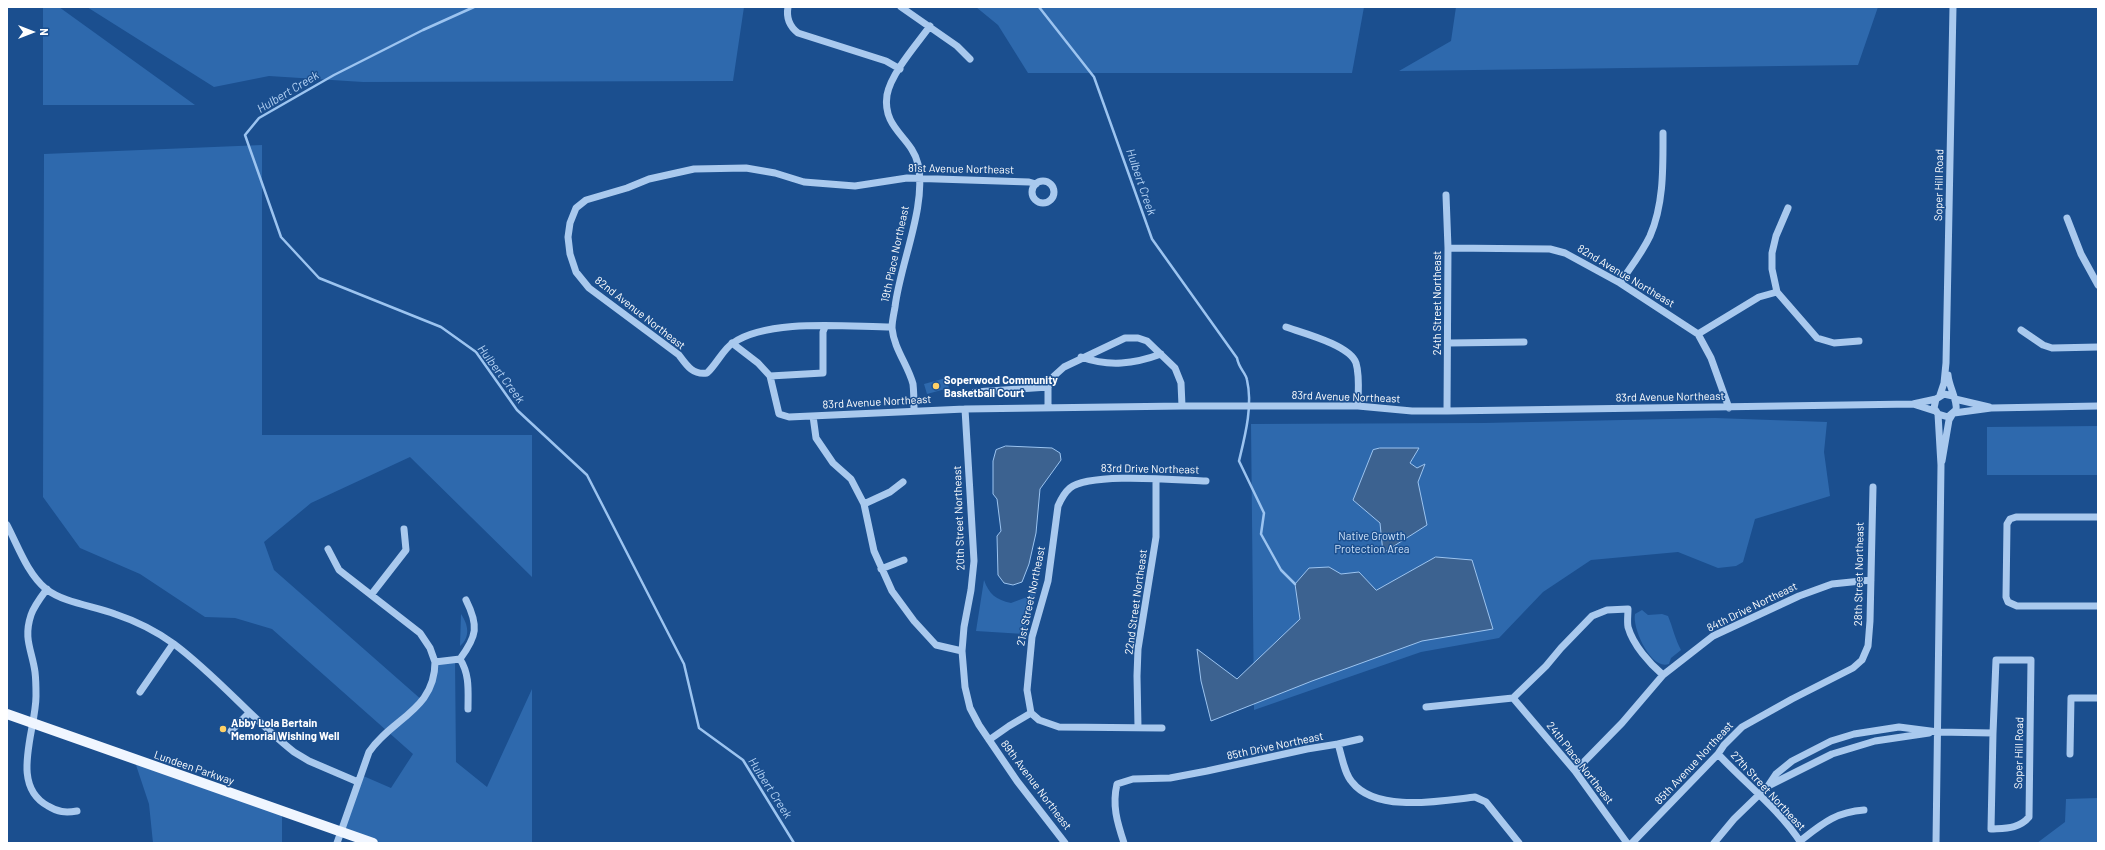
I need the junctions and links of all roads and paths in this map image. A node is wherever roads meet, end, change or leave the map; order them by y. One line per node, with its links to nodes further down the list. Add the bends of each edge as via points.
1 (788, 7): 6 (street, via 788,19 798,33)
2 (901, 7): 4 (street)
3 (1953, 7): 30 (street, Soper Hill Road)
4 (930, 26): 5 (street); 6 (street, 19th Place Northeast)
5 (970, 59)
6 (900, 69): 8 (street, 19th Place Northeast, via 890,85 886,108 892,126 912,150 918,163)
7 (1663, 133): 15 (street, via 1662,175 1656,218 1650,236)
8 (920, 179): 9 (street, 81st Avenue Northeast); 13 (street, 81st Avenue Northeast, via 907,178 856,186 828,185 746,168 694,168 586,200 576,208); 19 (street, 19th Place Northeast, via 914,223 896,296)
9 (1036, 184)
10 (1446, 194): 14 (street, 24th Street Northeast)
11 (1788, 208): 17 (street, via 1772,253 1772,269)
12 (2067, 218): 16 (street)
13 (570, 223): 25 (street, 82nd Avenue Northeast, via 570,254 576,272 588,288 679,355 689,369 700,374 707,373)
14 (1448, 248): 15 (street, 82nd Avenue Northeast, via 1550,249 1565,253); 26 (street, 24th Street Northeast)
15 (1620, 283): 22 (street, 82nd Avenue Northeast)
16 (2098, 285)
17 (1777, 292): 22 (street, via 1759,297); 23 (street, via 1817,338 1834,343)
18 (826, 326): 19 (street, 82nd Avenue Northeast); 25 (street, 82nd Avenue Northeast, via 784,326 754,332); 31 (street, via 823,332 823,373)
19 (892, 327): 44 (street, 19th Place Northeast, via 898,353 912,384)
20 (1286, 327): 38 (street, via 1337,346 1349,354 1356,362)
21 (2021, 330): 27 (street, via 2052,348)
22 (1698, 334): 41 (street, via 1711,358)
23 (1859, 341)
24 (1524, 342): 26 (street)
25 (732, 343): 31 (street)
26 (1449, 343): 45 (street, 24th Street Northeast)
27 (2098, 347)
28 (1161, 354): 29 (street, via 1142,361 1119,364 1098,363); 29 (street, via 1147,341 1125,338); 37 (street, via 1175,368 1181,383)
29 (1081, 357): 32 (street, via 1054,376)
30 (1946, 362): 34 (street, Soper Hill Road, via 1944,383); 35 (street, Soper Hill Road, via 1949,386)
31 (770, 376): 48 (street, 83rd Avenue Northeast, via 779,414 788,417)
32 (1048, 388): 33 (street); 40 (street)
33 (975, 392)
34 (1938, 397): 35 (street, via 1947,394); 36 (street, 83rd Avenue Northeast); 46 (street, via 1934,405)
35 (1954, 398): 42 (street); 47 (street, via 1957,406)
36 (1913, 404): 41 (street, 83rd Avenue Northeast); 46 (street, 83rd Avenue Northeast)
37 (1182, 406): 38 (street, 83rd Avenue Northeast); 40 (street, 83rd Avenue Northeast)
38 (1358, 406): 45 (street, 83rd Avenue Northeast)
39 (2098, 406): 42 (street)
40 (1048, 408): 43 (street, 83rd Avenue Northeast)
41 (1729, 408): 45 (street, 83rd Avenue Northeast)
42 (1991, 408): 47 (street)
43 (965, 409): 44 (street, 83rd Avenue Northeast); 68 (street, 20th Street Northeast, via 974,561)
44 (914, 411): 48 (street, 83rd Avenue Northeast)
45 (1447, 411)
46 (1936, 413): 47 (street, via 1944,417); 49 (street)
47 (1953, 414): 49 (street, via 1949,420)
48 (813, 416): 55 (street, via 816,438 833,463 851,479)
49 (1941, 465): 85 (street)
50 (1156, 480): 51 (street, 83rd Drive Northeast); 53 (street, 83rd Drive Northeast, via 1106,478 1081,482); 82 (street, 22nd Street Northeast, via 1156,538 1138,649)
51 (1206, 480)
52 (903, 482): 55 (street, via 890,492)
53 (1070, 487): 80 (street, 21st Street Northeast, via 1058,506 1048,581 1032,637 1027,690)
54 (1873, 487): 62 (street, 28th Street Northeast)
55 (864, 504): 61 (street, via 874,551)
56 (2098, 517): 66 (street, via 2010,519 2007,524 2006,597 2008,602 2017,606)
57 (7, 524): 63 (street, via 24,561)
58 (404, 529): 64 (street, via 406,550)
59 (328, 549): 64 (street, via 339,570)
60 (904, 560): 61 (street)
61 (881, 569): 68 (street, via 892,591 936,645)
62 (1871, 580): 70 (street, 28th Street Northeast, via 1868,646); 72 (street, 84th Drive Northeast, via 1832,584 1753,616 1713,636)
63 (47, 589): 67 (street, via 61,597 145,626); 81 (street, via 31,614 27,630 35,671)
64 (371, 595): 71 (street, via 420,633)
65 (466, 600): 69 (street, via 474,616 475,631 471,645)
66 (2098, 606)
67 (173, 644): 73 (street); 78 (street, via 194,660)
68 (962, 651): 88 (street, 20th Street Northeast, via 965,687 970,708)
69 (460, 659): 71 (street); 77 (street, via 468,679)
70 (1862, 660): 90 (street, 85th Avenue Northeast, via 1853,668 1742,727)
71 (435, 662): 93 (street, via 435,675 423,701 377,741 369,752)
72 (1663, 675): 74 (street, via 1636,643 1628,627 1628,608 1607,610 1592,616); 92 (street, 84th Drive Northeast, via 1622,723)
73 (140, 692)
74 (1513, 698): 76 (street); 92 (street, 24th Place Northeast)
75 (2098, 698): 91 (street, via 2071,698)
76 (1426, 708)
77 (468, 709)
78 (249, 713): 84 (street); 93 (street, via 308,761)
79 (7, 714): 81 (main road, Lundeen Parkway)
80 (1031, 714): 82 (street, via 1039,720 1059,727); 88 (street)
81 (34, 723): 97 (street, via 26,773 31,791 40,802 56,811); 98 (main road, Lundeen Parkway)
82 (1138, 727): 83 (street)
83 (1162, 728)
84 (231, 731)
85 (1938, 732): 86 (street); 94 (street, via 1875,741 1832,754); 94 (street, via 1899,727 1854,734 1830,741 1792,761 1776,774); 108 (street)
86 (1993, 733): 86 (street, Soper Hill Road, via 1991,829 2016,827 2029,817 2032,660 1996,660)
87 (1360, 739): 89 (street)
88 (989, 740): 102 (street, 89th Avenue Northeast, via 1017,781)
89 (1338, 744): 103 (street, 85th Drive Northeast, via 1170,778 1132,779 1117,784 1114,799 1116,820); 104 (street, 85th Drive Northeast, via 1350,781 1359,790 1377,799 1400,802 1475,797 1486,802)
90 (1718, 754): 95 (street, 27th Street Northeast); 106 (street, 85th Avenue Northeast)
91 (2070, 754)
92 (1574, 771): 105 (street, 24th Place Northeast)
93 (358, 782): 98 (street)
94 (1768, 786): 95 (street)
95 (1758, 796): 99 (street, 27th Street Northeast, via 1772,808); 107 (street)
96 (1864, 810): 99 (street, via 1847,811 1834,816)
97 (77, 811)
98 (340, 832): 100 (street); 101 (main road, Lundeen Parkway)
99 (1800, 842)
100 (337, 843)
101 (373, 843)
102 (1066, 843)
103 (1124, 843)
104 (1518, 843)
105 (1627, 843)
106 (1632, 843)
107 (1714, 843)
108 (1936, 843)

